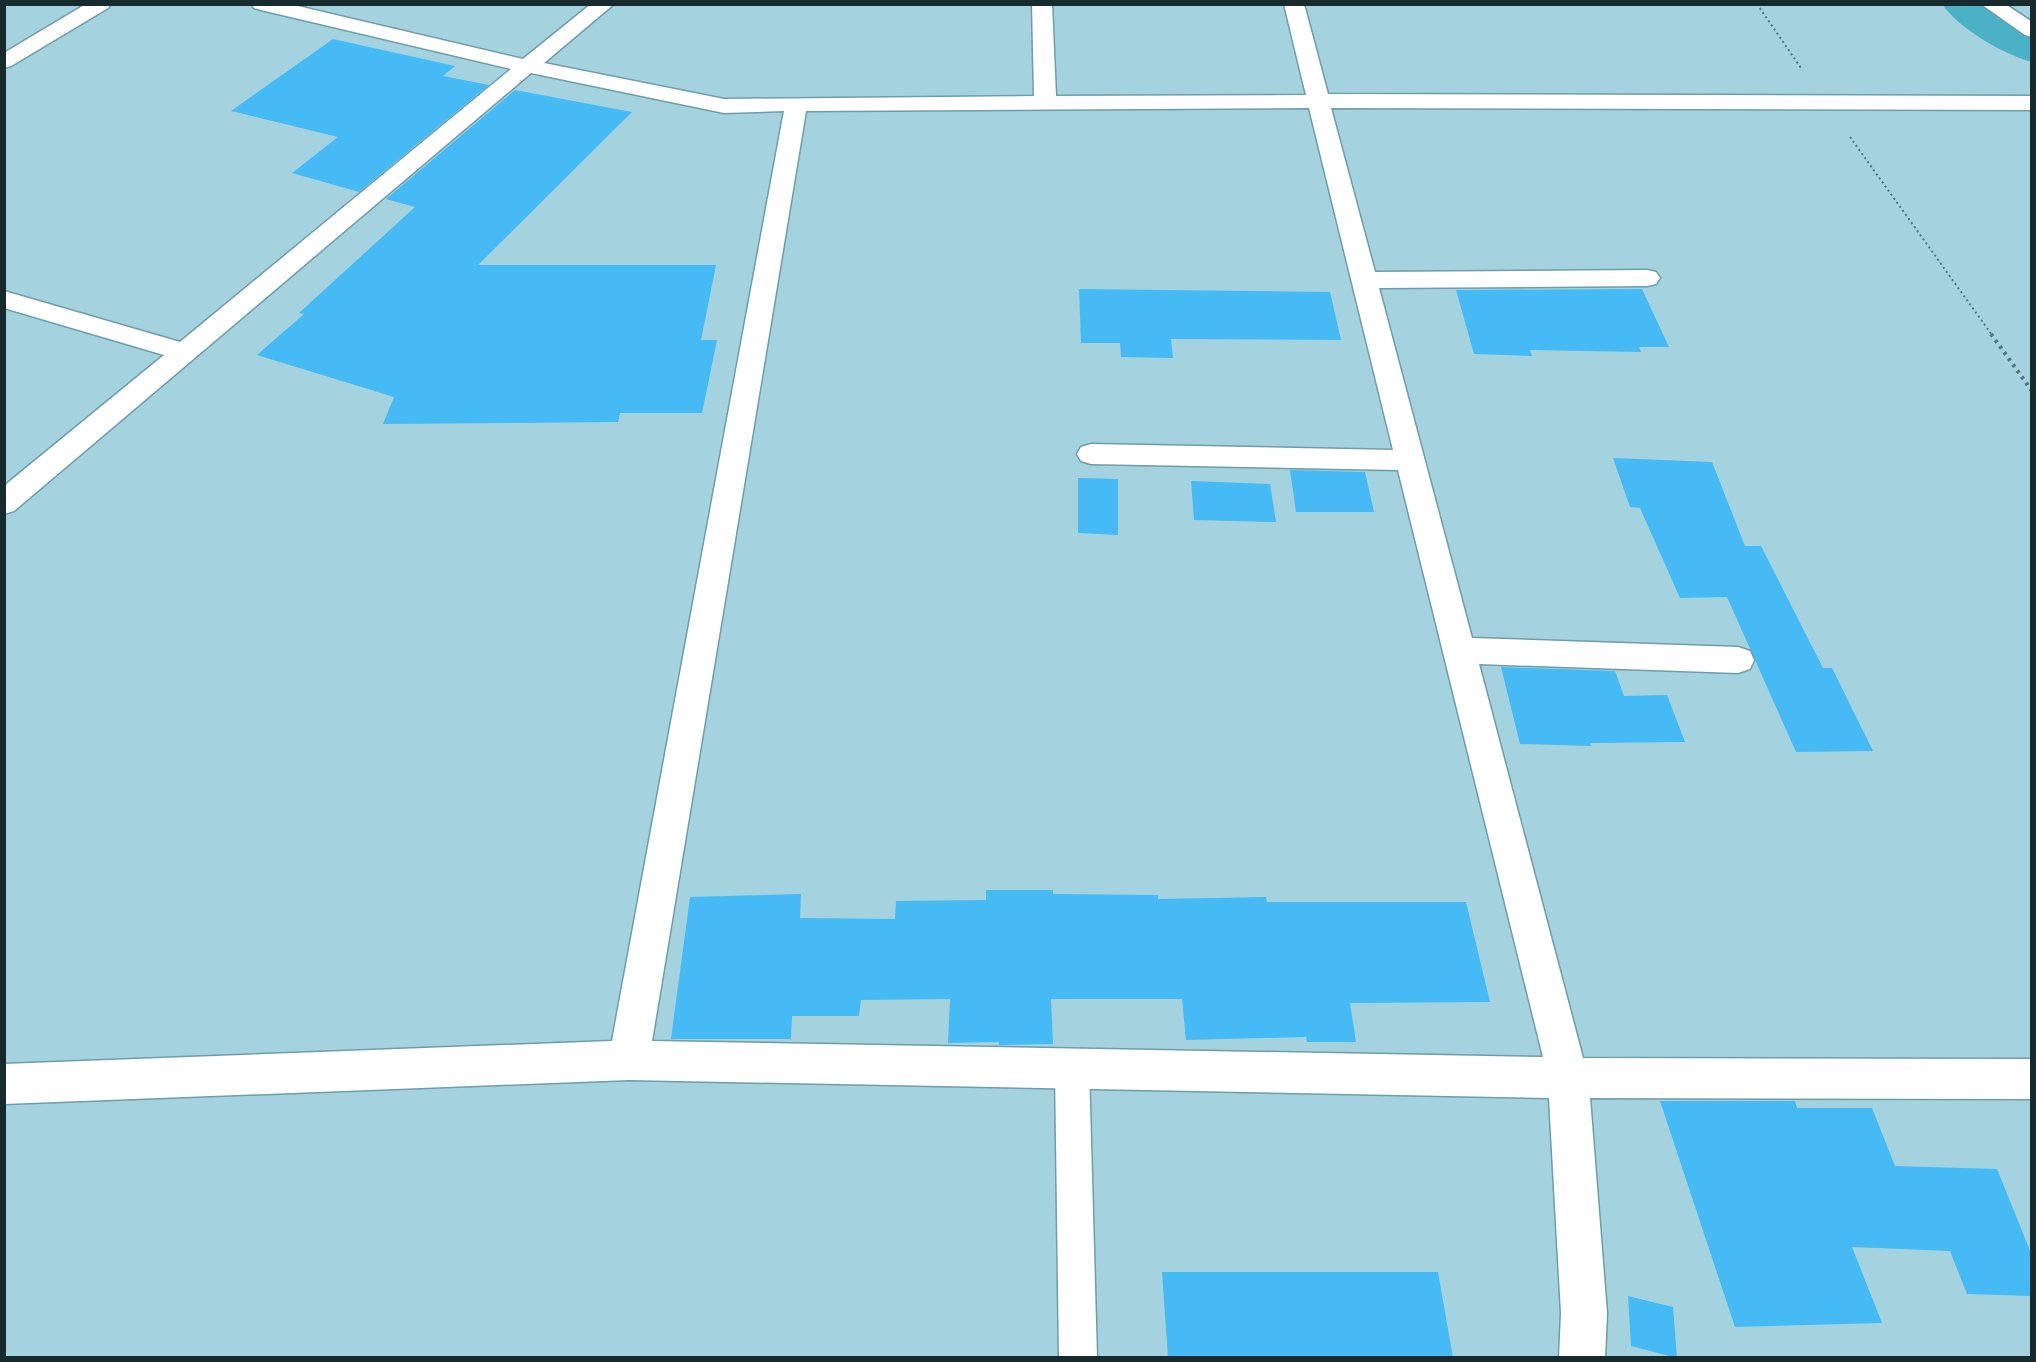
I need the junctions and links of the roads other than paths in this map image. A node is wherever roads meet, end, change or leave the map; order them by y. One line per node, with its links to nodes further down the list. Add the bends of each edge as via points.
1 (101, 4): 8 (street)
2 (261, 4): 9 (street)
3 (604, 4): 9 (street)
4 (1042, 4): 11 (street)
5 (1294, 4): 10 (street)
6 (1991, 4): 7 (street)
7 (2031, 32)
8 (4, 62)
9 (527, 66): 13 (street, via 724,106); 17 (street)
10 (1319, 101): 11 (street); 12 (street); 15 (street)
11 (1045, 102): 13 (street)
12 (2031, 103)
13 (796, 104): 23 (street)
14 (1647, 278): 15 (street)
15 (1365, 280): 19 (street)
16 (4, 299): 17 (street)
17 (185, 352): 20 (street)
18 (1091, 454): 19 (street)
19 (1410, 460): 21 (street)
20 (4, 503)
21 (1459, 650): 22 (street); 25 (street)
22 (1738, 660)
23 (629, 1060): 24 (street); 27 (street)
24 (1072, 1068): 25 (street); 28 (lane)
25 (1568, 1078): 26 (street); 29 (street, via 1584,1313)
26 (2031, 1079)
27 (4, 1084)
28 (1078, 1358)
29 (1582, 1358)

